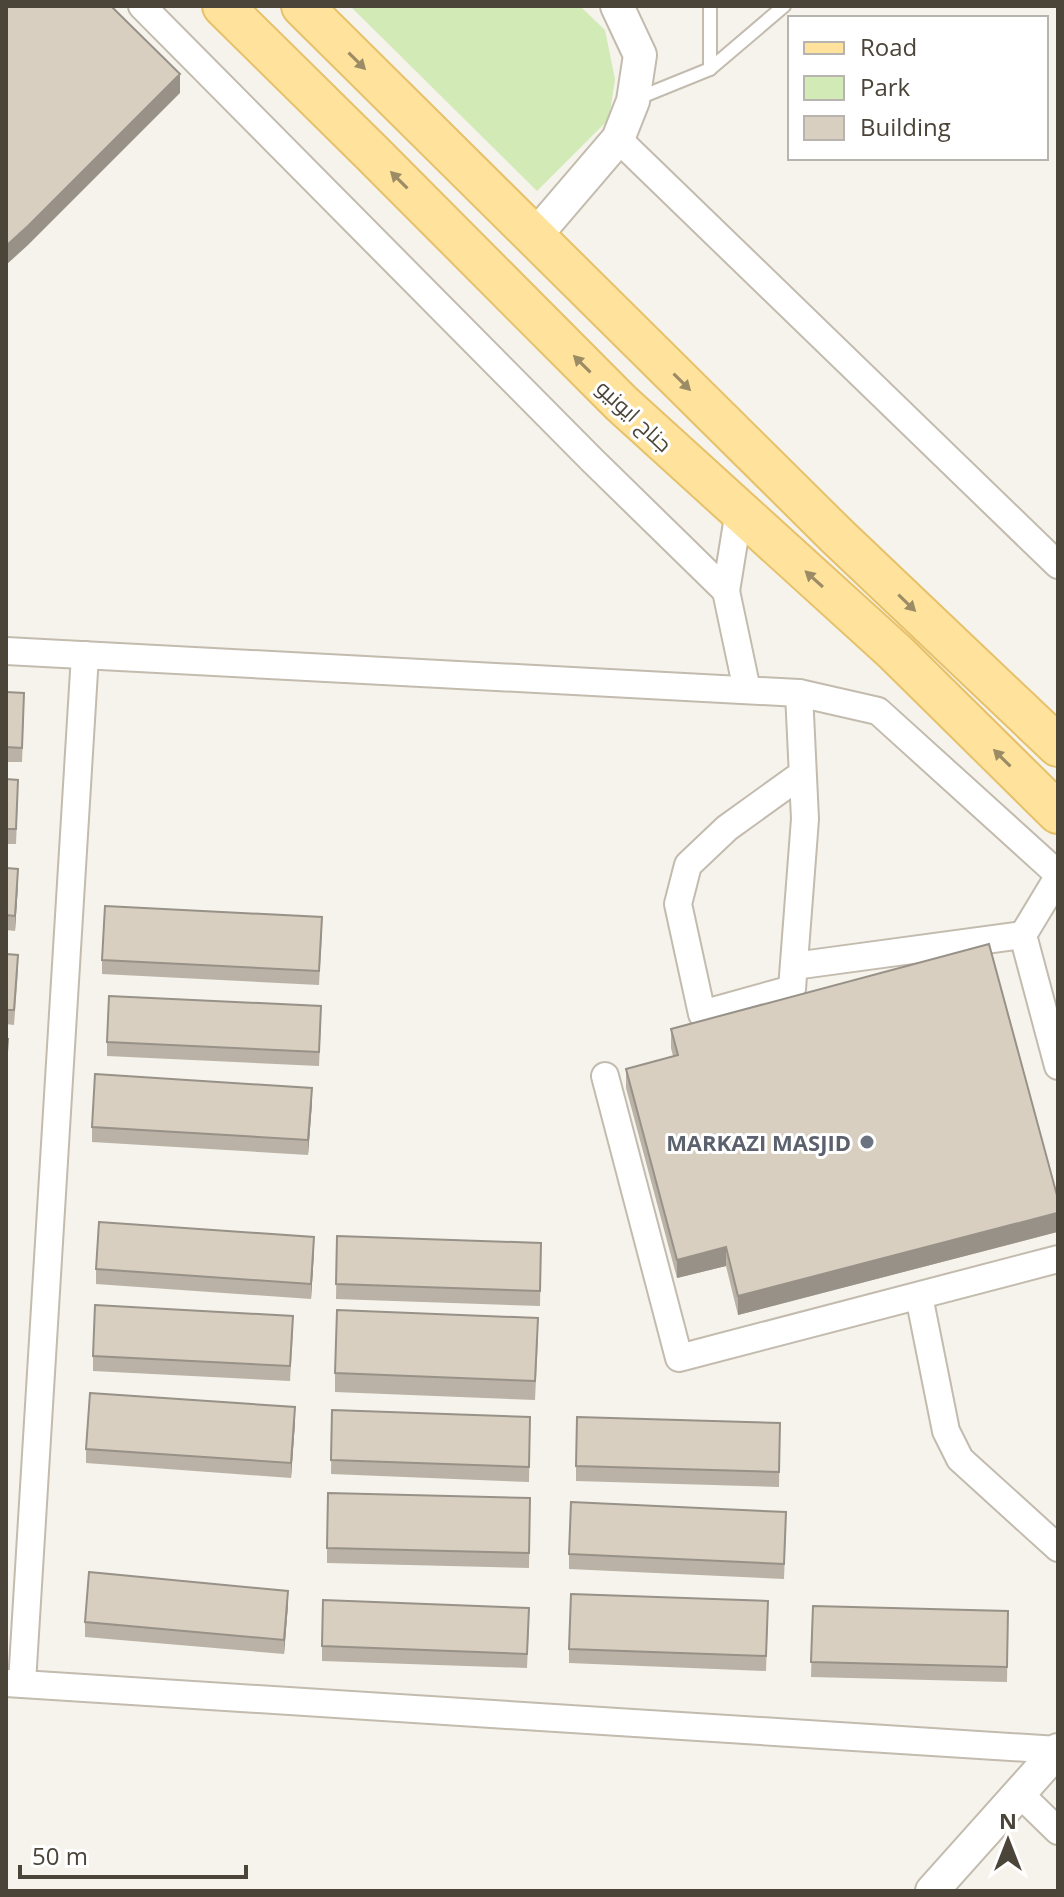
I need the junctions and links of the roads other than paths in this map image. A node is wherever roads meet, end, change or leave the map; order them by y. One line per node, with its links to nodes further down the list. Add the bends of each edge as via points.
1 (142, 6): 13 (street)
2 (223, 6): 11 (main road, جناح ایونیو, one-way to 2, via 621,403)
3 (302, 6): 10 (main road, one-way to 10)
4 (617, 6): 8 (street, via 640,55)
5 (710, 6): 7 (lane)
6 (784, 6): 7 (lane)
7 (710, 69): 8 (lane)
8 (633, 101): 9 (street)
9 (618, 139): 10 (street); 12 (street)
10 (535, 236): 18 (main road, one-way to 18)
11 (739, 511): 13 (street); 20 (main road, جناح ایونیو, one-way to 11, via 895,652)
12 (1058, 565)
13 (726, 591): 16 (street)
14 (6, 651): 15 (street)
15 (85, 655): 16 (street); 29 (street)
16 (747, 690): 17 (street)
17 (799, 693): 19 (street); 21 (street, via 878,711)
18 (1058, 746)
19 (802, 774): 23 (street, via 805,819); 23 (street, via 727,828 688,865 678,904 702,1014 792,989)
20 (1058, 813)
21 (1058, 876): 22 (street)
22 (1023, 935): 23 (street); 24 (street)
23 (794, 966)
24 (1058, 1066)
25 (605, 1076): 27 (street, via 679,1358)
26 (1058, 1259): 27 (street)
27 (919, 1296): 28 (street, via 946,1431 960,1459)
28 (1058, 1548)
29 (14, 1683): 30 (street)
30 (1058, 1750): 31 (street)
31 (1019, 1793): 32 (street); 33 (street)
32 (1058, 1831)
33 (932, 1891)

